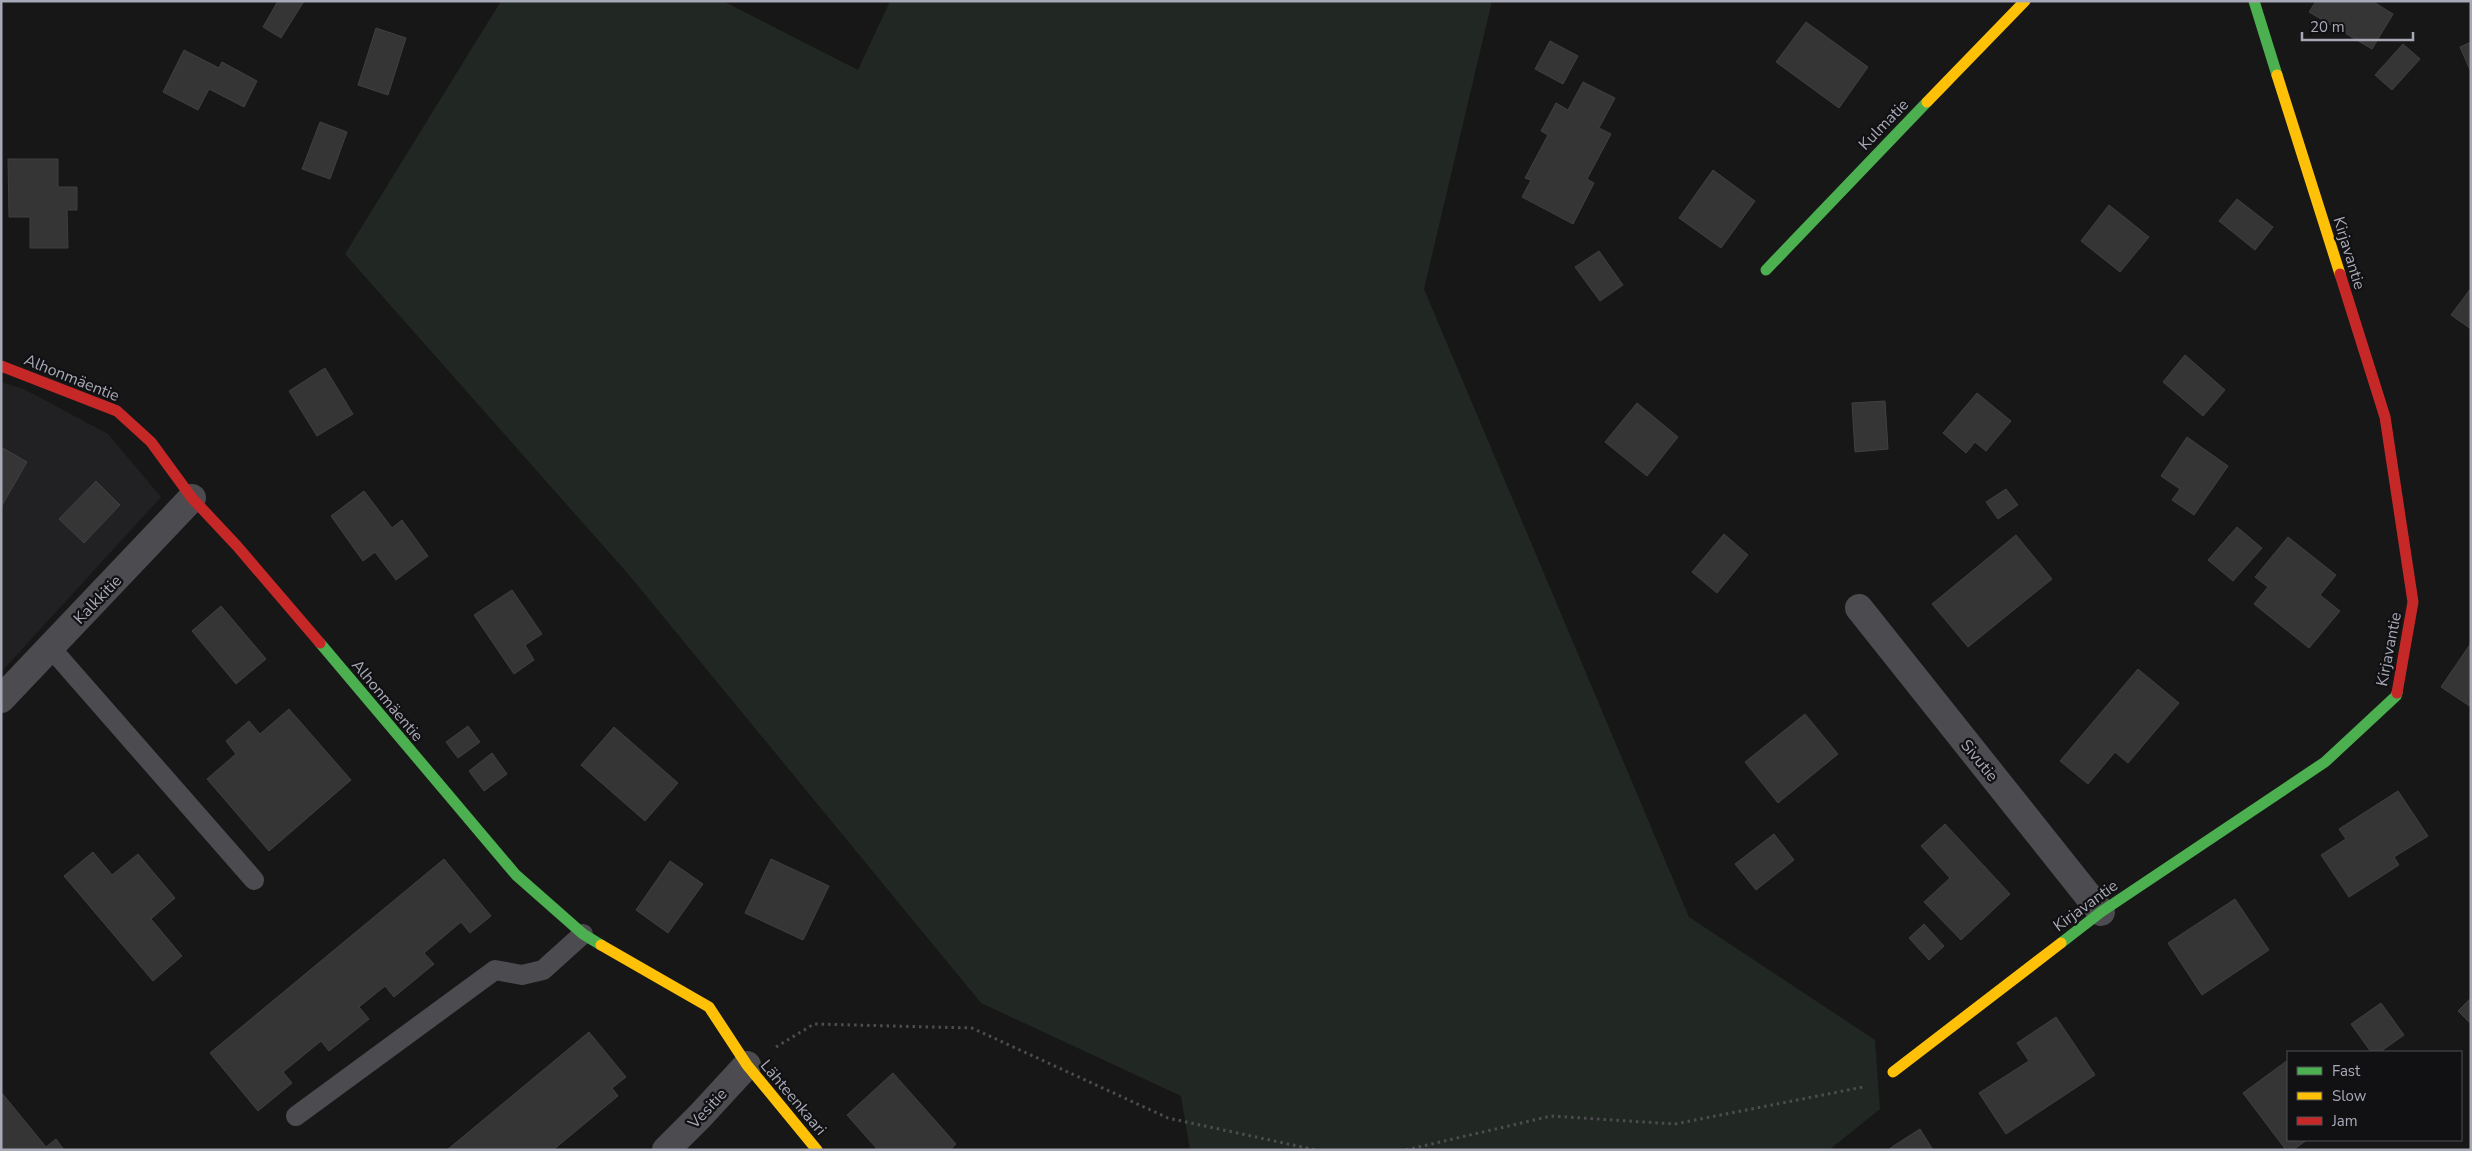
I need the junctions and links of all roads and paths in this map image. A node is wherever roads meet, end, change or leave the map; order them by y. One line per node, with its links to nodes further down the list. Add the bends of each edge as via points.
1 (2025, 1): 3 (street, Kulmatie)
2 (2254, 1): 10 (street, Kirjavantie, via 2385,417 2413,602 2396,696 2325,762)
3 (1766, 270)
4 (1, 366): 5 (street, Alhonmäentie, via 116,411 151,442)
5 (192, 498): 7 (street, Kalkkitie); 11 (street, Alhonmäentie, via 516,875)
6 (1859, 608): 10 (street, Sivutie)
7 (50, 647): 8 (street, Kalkkitie); 9 (lane)
8 (1, 699)
9 (254, 880)
10 (2101, 912): 13 (street, Kirjavantie)
11 (583, 934): 12 (street, Alhonmäentie, via 709,1007); 14 (lane, via 543,970 522,975 494,970)
12 (747, 1065): 15 (street, Vesitie); 16 (street, Lähteenkaari); 17 (path, via 814,1024 972,1028 1168,1118)
13 (1893, 1072): 18 (path, via 1858,1089 1822,1093 1675,1124 1551,1116)
14 (296, 1116)
15 (666, 1150)
16 (817, 1150)
17 (1316, 1150)
18 (1406, 1150)

